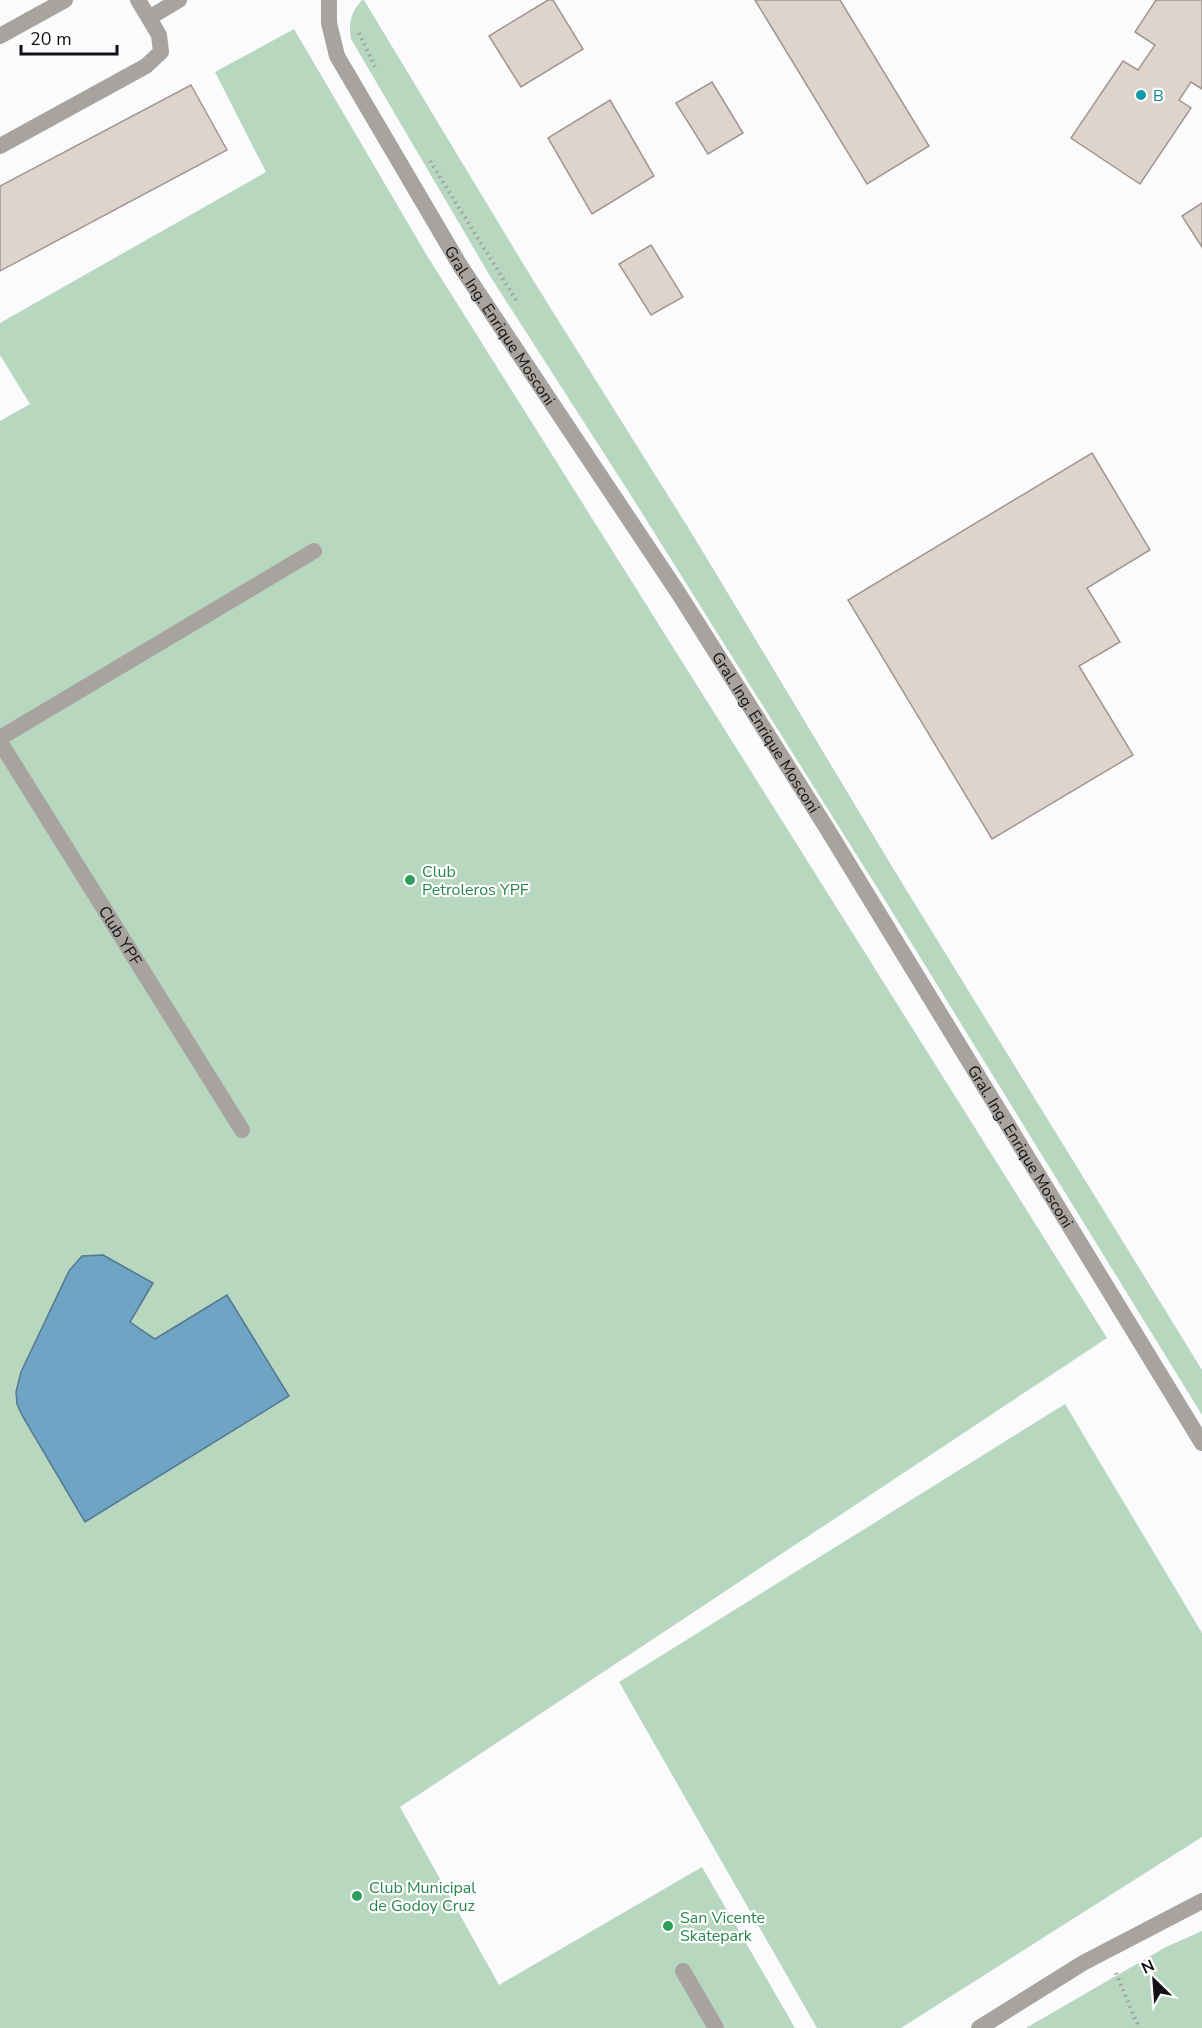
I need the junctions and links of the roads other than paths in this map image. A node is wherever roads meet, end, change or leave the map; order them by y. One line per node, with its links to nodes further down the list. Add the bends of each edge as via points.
1 (65, 0): 6 (street)
2 (138, 0): 5 (street)
3 (179, 0): 5 (street)
4 (329, 0): 11 (street, Gral. Ing. Enrique Mosconi, via 329,23 337,56 461,267 679,594)
5 (149, 18): 7 (street, via 159,35 160,52 146,66)
6 (0, 36)
7 (0, 146)
8 (314, 550): 9 (street, Club YPF)
9 (0, 740): 10 (street, Club YPF)
10 (242, 1130)
11 (1202, 1443)
12 (1202, 1901): 15 (street, via 1083,1963)
13 (683, 1971): 14 (street)
14 (716, 2028)
15 (980, 2028)

